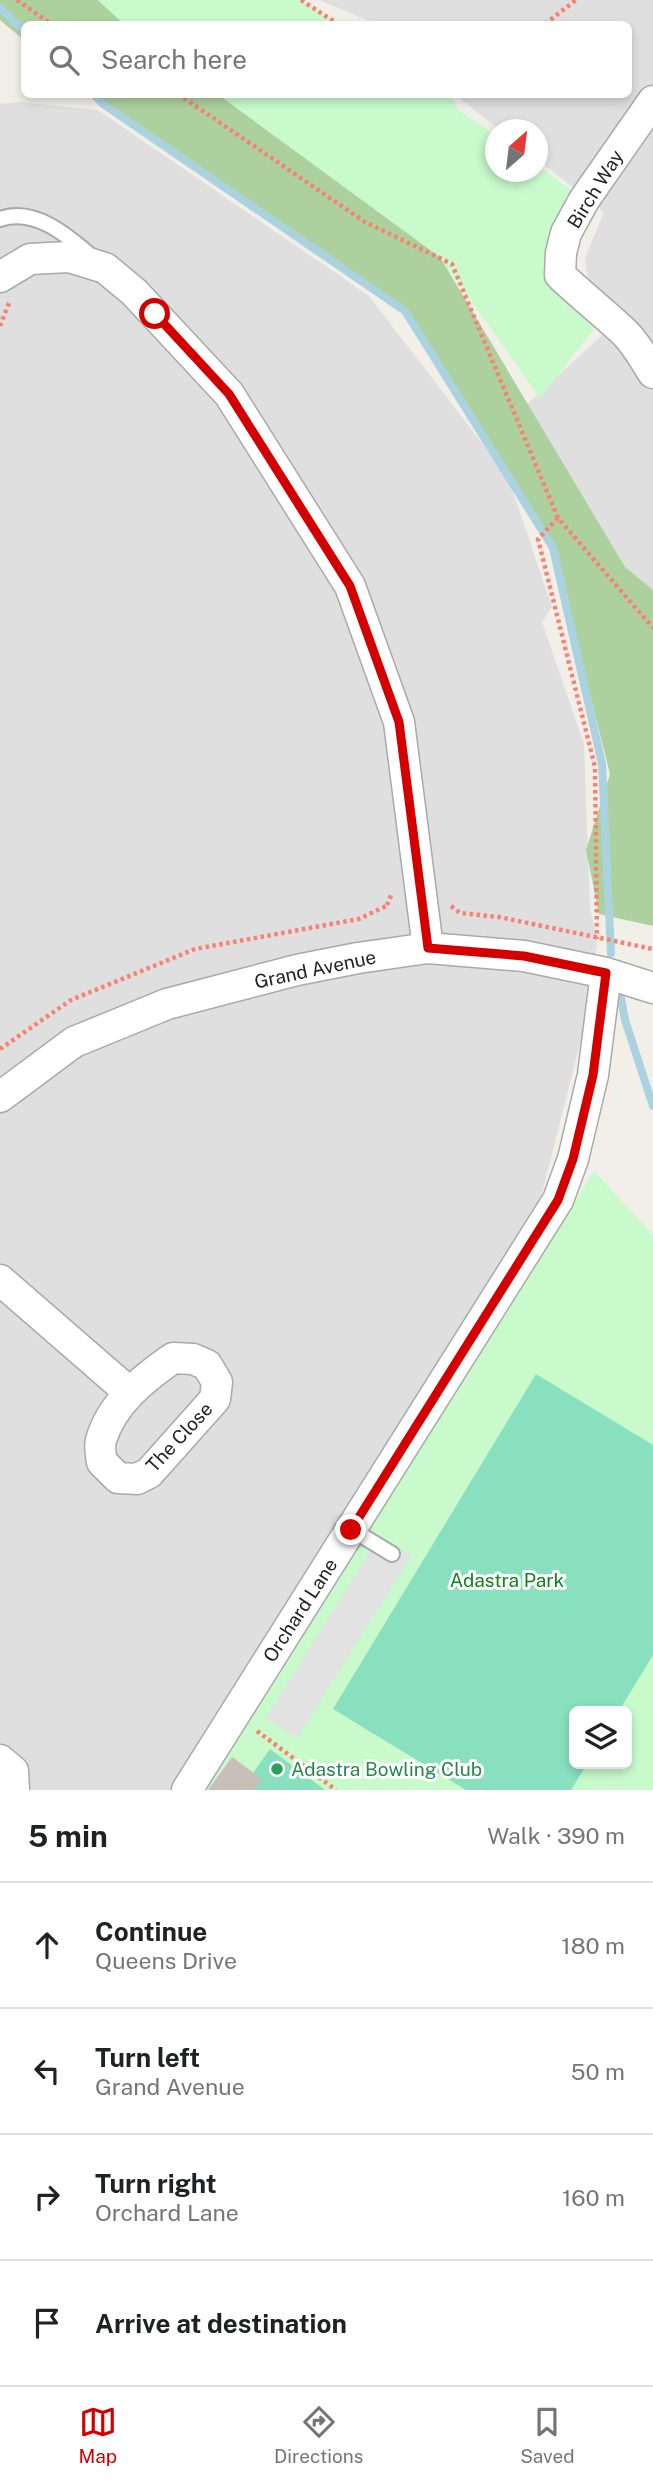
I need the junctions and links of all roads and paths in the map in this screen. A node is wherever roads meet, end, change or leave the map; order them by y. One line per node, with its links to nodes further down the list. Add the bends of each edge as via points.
1 (17, 0): 4 (path)
2 (301, 0): 5 (path)
3 (576, 0): 6 (path)
4 (47, 21)
5 (333, 21)
6 (549, 21)
7 (184, 98): 14 (path, via 365,222 452,264)
8 (653, 101): 13 (street, Birch Way, via 566,233 560,275 626,334)
9 (0, 219): 10 (lane, via 29,217 51,226)
10 (105, 268): 11 (street, via 69,257 30,259); 17 (street, via 134,292 229,394 350,586 399,722)
11 (5, 287): 12 (path)
12 (0, 326)
13 (653, 373)
14 (558, 518): 15 (path); 19 (path, via 538,539 595,767)
15 (653, 628)
16 (395, 885): 18 (path)
17 (422, 902): 18 (path); 19 (path, via 446,902 460,913); 20 (street)
18 (387, 905): 24 (path, via 359,919 195,949 71,1000)
19 (597, 938): 21 (path)
20 (428, 948): 22 (street, Grand Avenue, via 524,956); 25 (street, Grand Avenue, via 297,970 167,1004 74,1042)
21 (653, 949)
22 (606, 973): 23 (street, Grand Avenue); 28 (street, Orchard Lane, via 593,1075 558,1200)
23 (653, 988)
24 (0, 1049)
25 (0, 1097)
26 (0, 1280): 27 (street)
27 (129, 1392)
28 (351, 1530): 29 (lane); 30 (street, Orchard Lane)
29 (392, 1554)
30 (233, 1714): 33 (street, Orchard Lane); 34 (path)
31 (0, 1760): 32 (street, via 13,1771)
32 (14, 1790)
33 (187, 1790)
34 (336, 1790)

